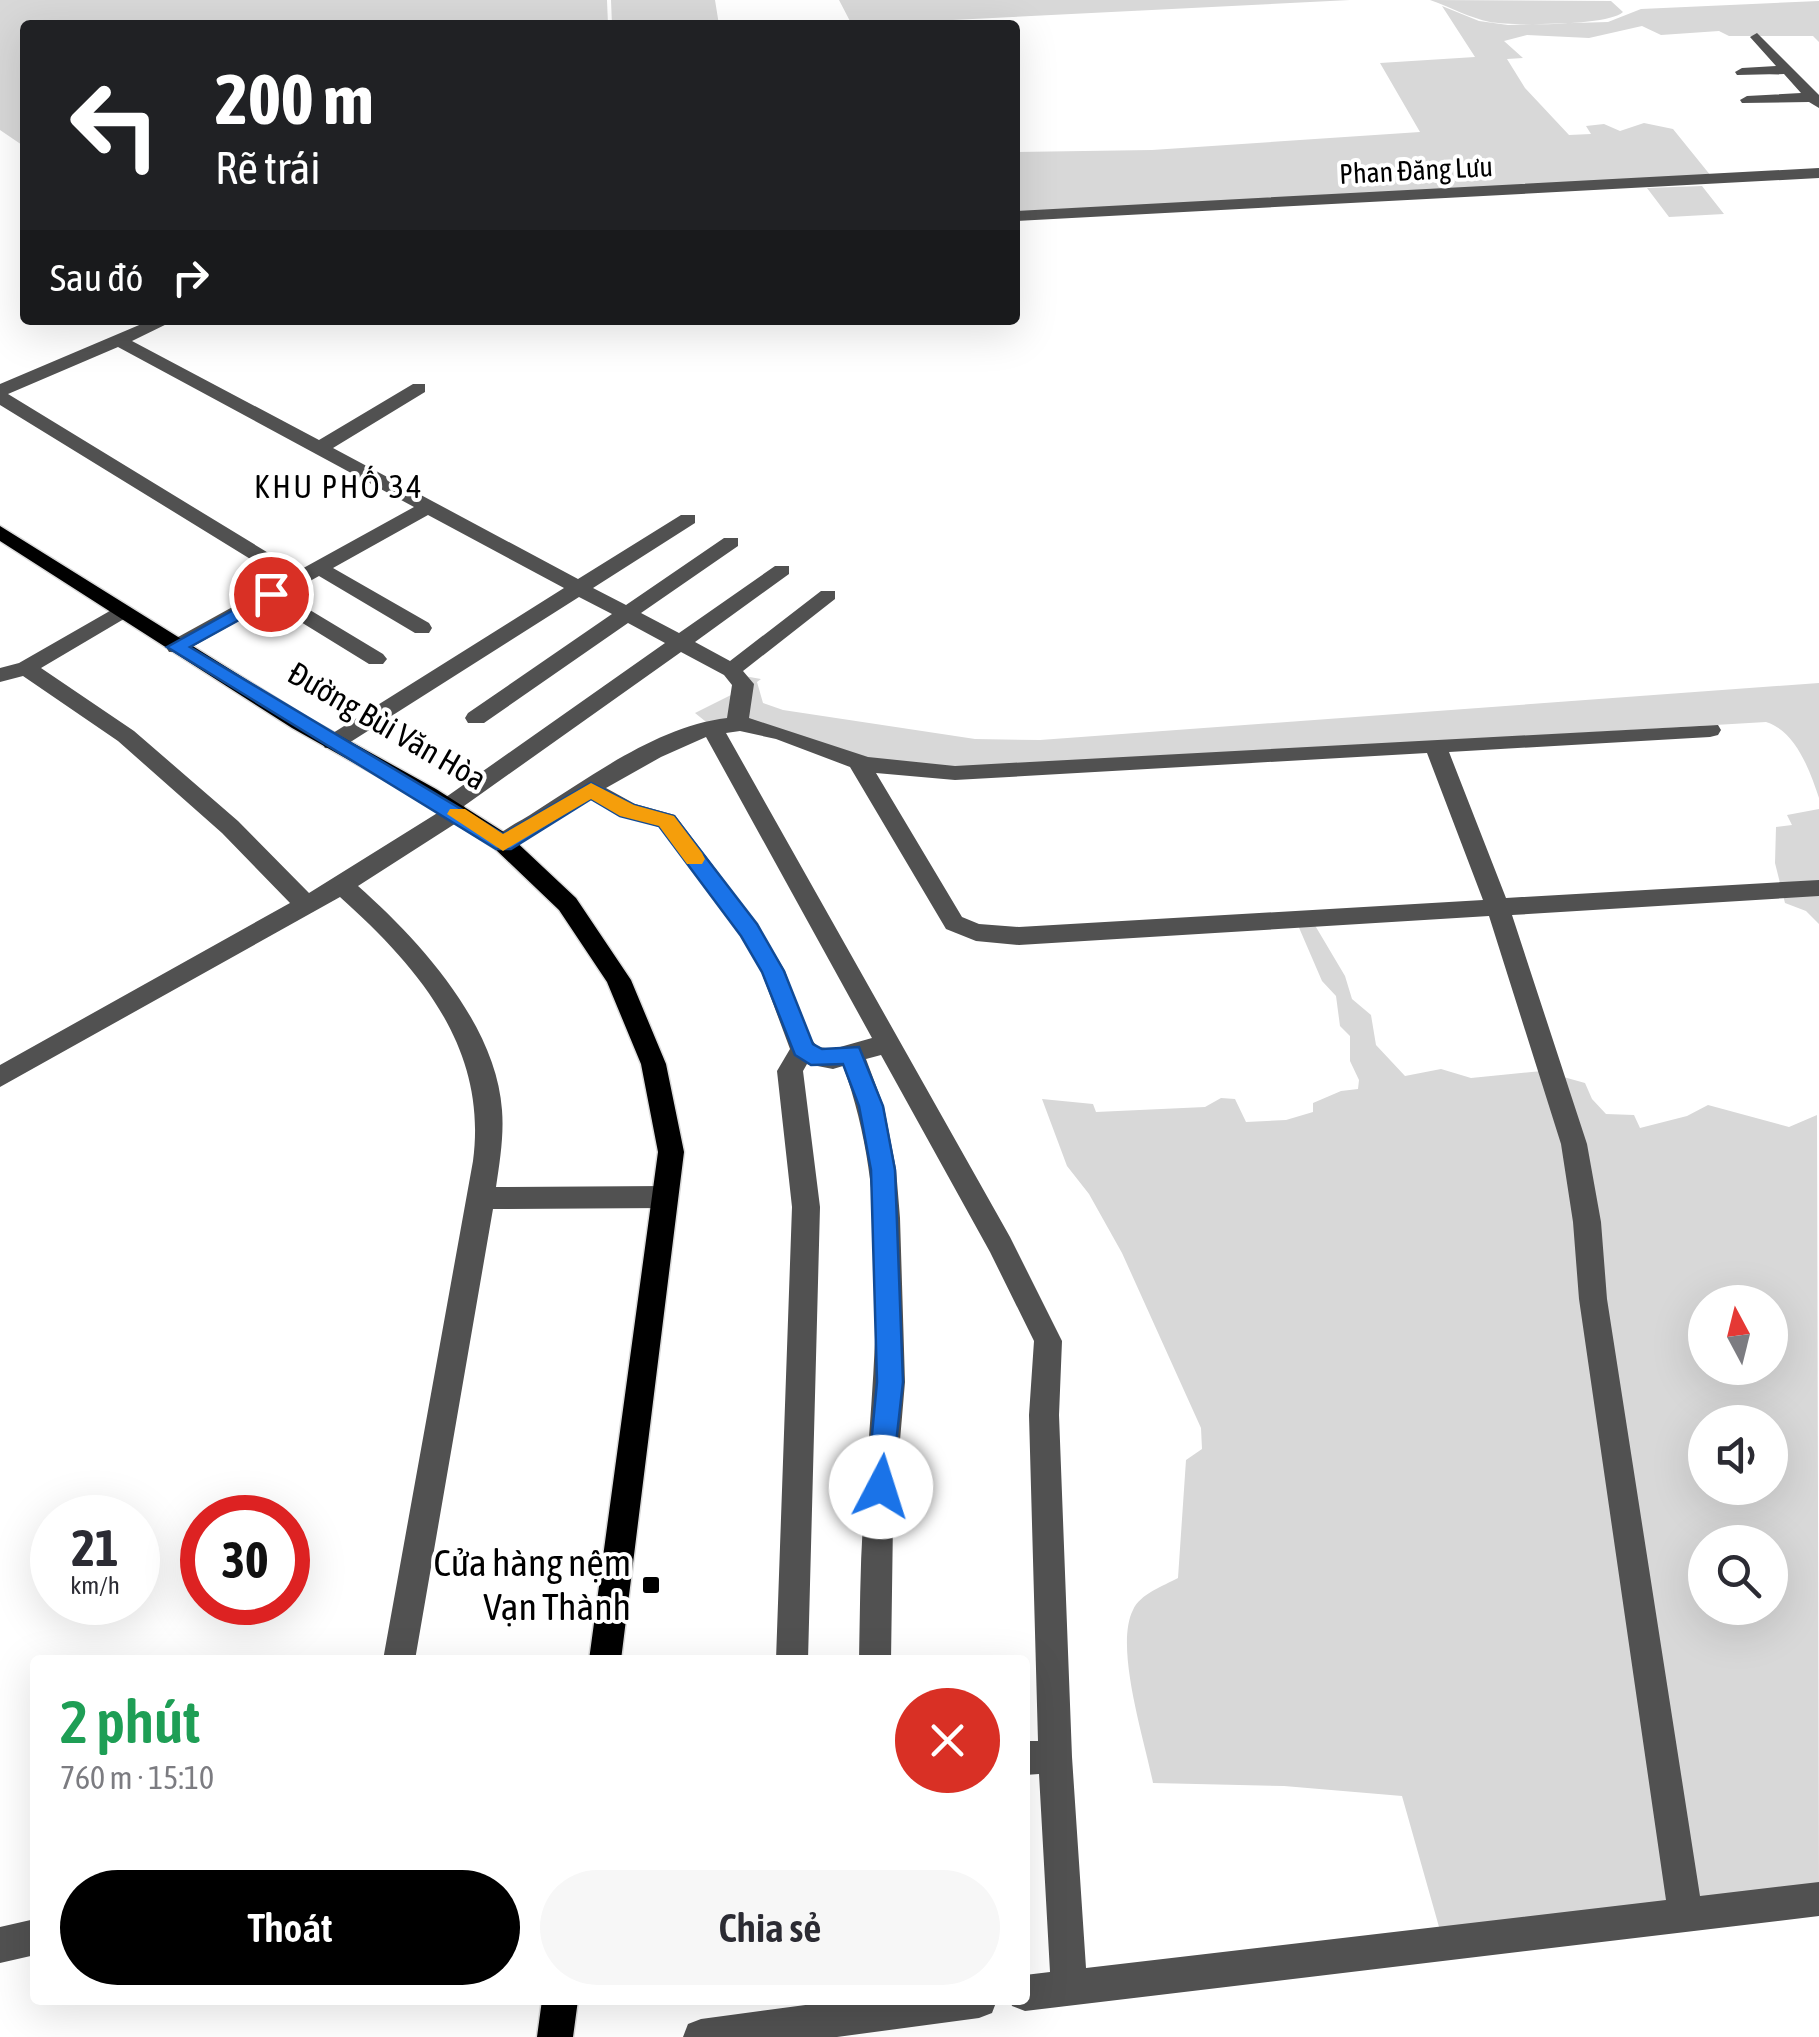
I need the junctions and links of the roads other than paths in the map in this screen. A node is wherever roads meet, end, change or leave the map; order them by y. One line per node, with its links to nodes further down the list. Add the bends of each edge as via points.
1 (1756, 37): 2 (street)
2 (1787, 70): 3 (street); 5 (street)
3 (1742, 72)
4 (1746, 100): 5 (street)
5 (1816, 100)
6 (1819, 174): 7 (street, Phan Đăng Lưu)
7 (1020, 216)
8 (132, 325): 11 (street)
9 (154, 325): 10 (street)
10 (118, 340): 13 (street); 14 (street)
11 (0, 380)
12 (420, 388): 14 (street)
13 (0, 394): 21 (street)
14 (321, 447): 15 (street)
15 (430, 506): 19 (street); 22 (street)
16 (688, 519): 22 (street)
17 (0, 532): 25 (main road, Đường Bùi Văn Hòa)
18 (731, 542): 26 (street)
19 (319, 568): 21 (street); 27 (street)
20 (782, 570): 28 (street)
21 (298, 580): 23 (street)
22 (577, 588): 26 (street); 37 (street)
23 (271, 594): 29 (street); 30 (street)
24 (828, 595): 32 (street)
25 (122, 612): 29 (main road, Đường Bùi Văn Hòa); 31 (street)
26 (626, 615): 28 (street); 34 (street)
27 (422, 628)
28 (680, 644): 32 (street); 41 (street)
29 (176, 647): 37 (main road, Đường Bùi Văn Hòa)
30 (376, 660)
31 (26, 668): 33 (street); 45 (street, via 139,747)
32 (730, 670): 35 (street, via 743,684)
33 (0, 675)
34 (476, 718)
35 (724, 726): 39 (street, via 760,728); 40 (street, via 663,748); 47 (street)
36 (1710, 730): 38 (street)
37 (333, 743): 41 (main road, Đường Bùi Văn Hòa)
38 (1436, 746): 39 (street, via 954,773); 46 (street)
39 (858, 761): 46 (street, via 954,923 976,932 1019,936)
40 (591, 790): 42 (street); 48 (street, via 666,821 749,930)
41 (452, 810): 42 (main road, Đường Bùi Văn Hòa); 43 (street)
42 (503, 844): 52 (main road, Đường Bùi Văn Hòa, via 575,913 643,1032 667,1108)
43 (342, 885): 45 (street); 51 (street, via 403,938 460,1020 488,1098)
44 (1819, 888): 46 (street)
45 (306, 905): 50 (street)
46 (1498, 907): 59 (street, via 1574,1144)
47 (888, 1044): 49 (street); 57 (street, via 1048,1341)
48 (804, 1049): 49 (street, via 822,1058); 55 (street, via 790,1070 806,1206)
49 (850, 1054): 56 (street, via 871,1106 886,1218 890,1382)
50 (0, 1077)
51 (481, 1198): 52 (street); 53 (street)
52 (666, 1198): 54 (main road, Đường Bùi Văn Hòa)
53 (399, 1655)
54 (606, 1655)
55 (792, 1655)
56 (875, 1655)
57 (1040, 1758): 62 (street)
58 (1819, 1900): 59 (street)
59 (1686, 1915): 62 (street)
60 (30, 1938): 61 (street)
61 (0, 1944)
62 (1068, 1987): 63 (street)
63 (1030, 1993)
64 (559, 2005): 66 (main road)
65 (939, 2005): 67 (street)
66 (554, 2037)
67 (701, 2037)

